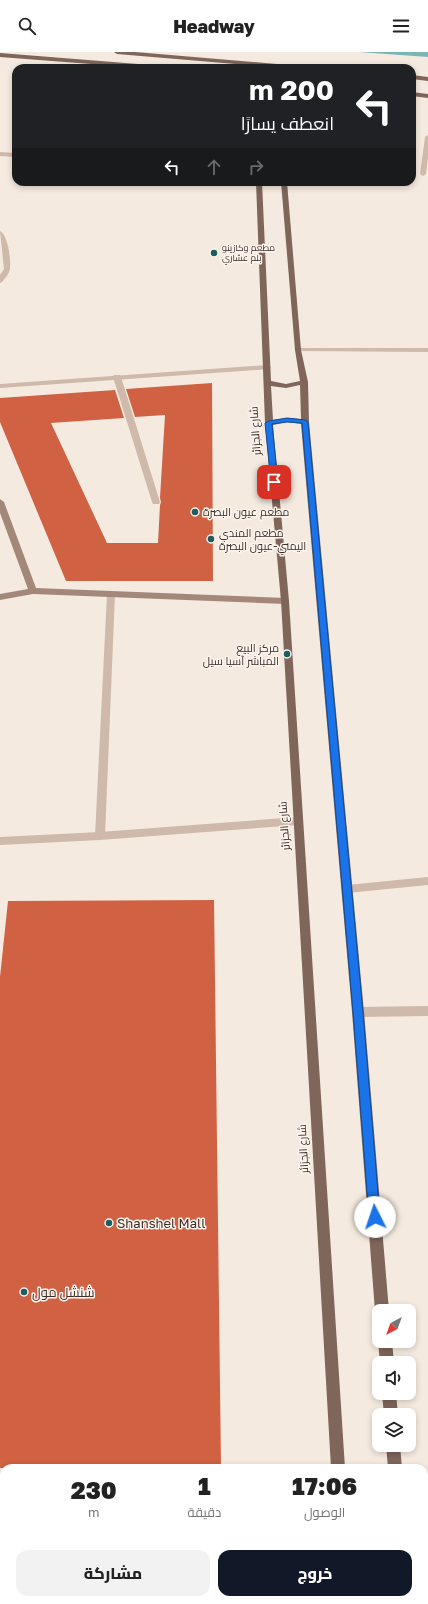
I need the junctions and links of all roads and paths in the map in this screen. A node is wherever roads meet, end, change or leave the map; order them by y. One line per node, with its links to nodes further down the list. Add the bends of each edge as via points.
1 (117, 52): 4 (main road)
2 (0, 56): 3 (main road)
3 (109, 64)
4 (254, 64)
5 (416, 78): 6 (main road)
6 (428, 79)
7 (416, 94): 8 (main road)
8 (428, 96)
9 (428, 138): 12 (street)
10 (0, 154): 11 (street)
11 (12, 155)
12 (423, 174)
13 (259, 186): 19 (main road, شارع الجزائر)
14 (284, 186): 17 (main road)
15 (0, 233): 16 (street, via 7,269)
16 (0, 281)
17 (298, 350): 18 (street); 21 (main road)
18 (428, 350)
19 (267, 366): 20 (street); 22 (main road, شارع الجزائر)
20 (117, 377): 23 (street); 27 (street)
21 (304, 382): 22 (main road, via 286,386); 24 (main road)
22 (268, 383): 25 (main road, شارع الجزائر)
23 (0, 386)
24 (305, 422): 25 (main road, via 287,420); 36 (main road)
25 (269, 423): 31 (main road, شارع الجزائر)
26 (0, 502): 28 (street)
27 (156, 502)
28 (33, 591): 29 (street); 30 (street)
29 (111, 594): 31 (street); 33 (street)
30 (0, 597)
31 (285, 601): 32 (main road, شارع الجزائر)
32 (298, 821): 33 (street); 41 (main road, شارع الجزائر)
33 (100, 836): 34 (street)
34 (0, 841)
35 (428, 881): 36 (street)
36 (347, 889): 38 (main road)
37 (428, 1011): 38 (street)
38 (358, 1012): 39 (main road)
39 (381, 1304)
40 (394, 1452): 42 (main road)
41 (338, 1464)
42 (395, 1464)

